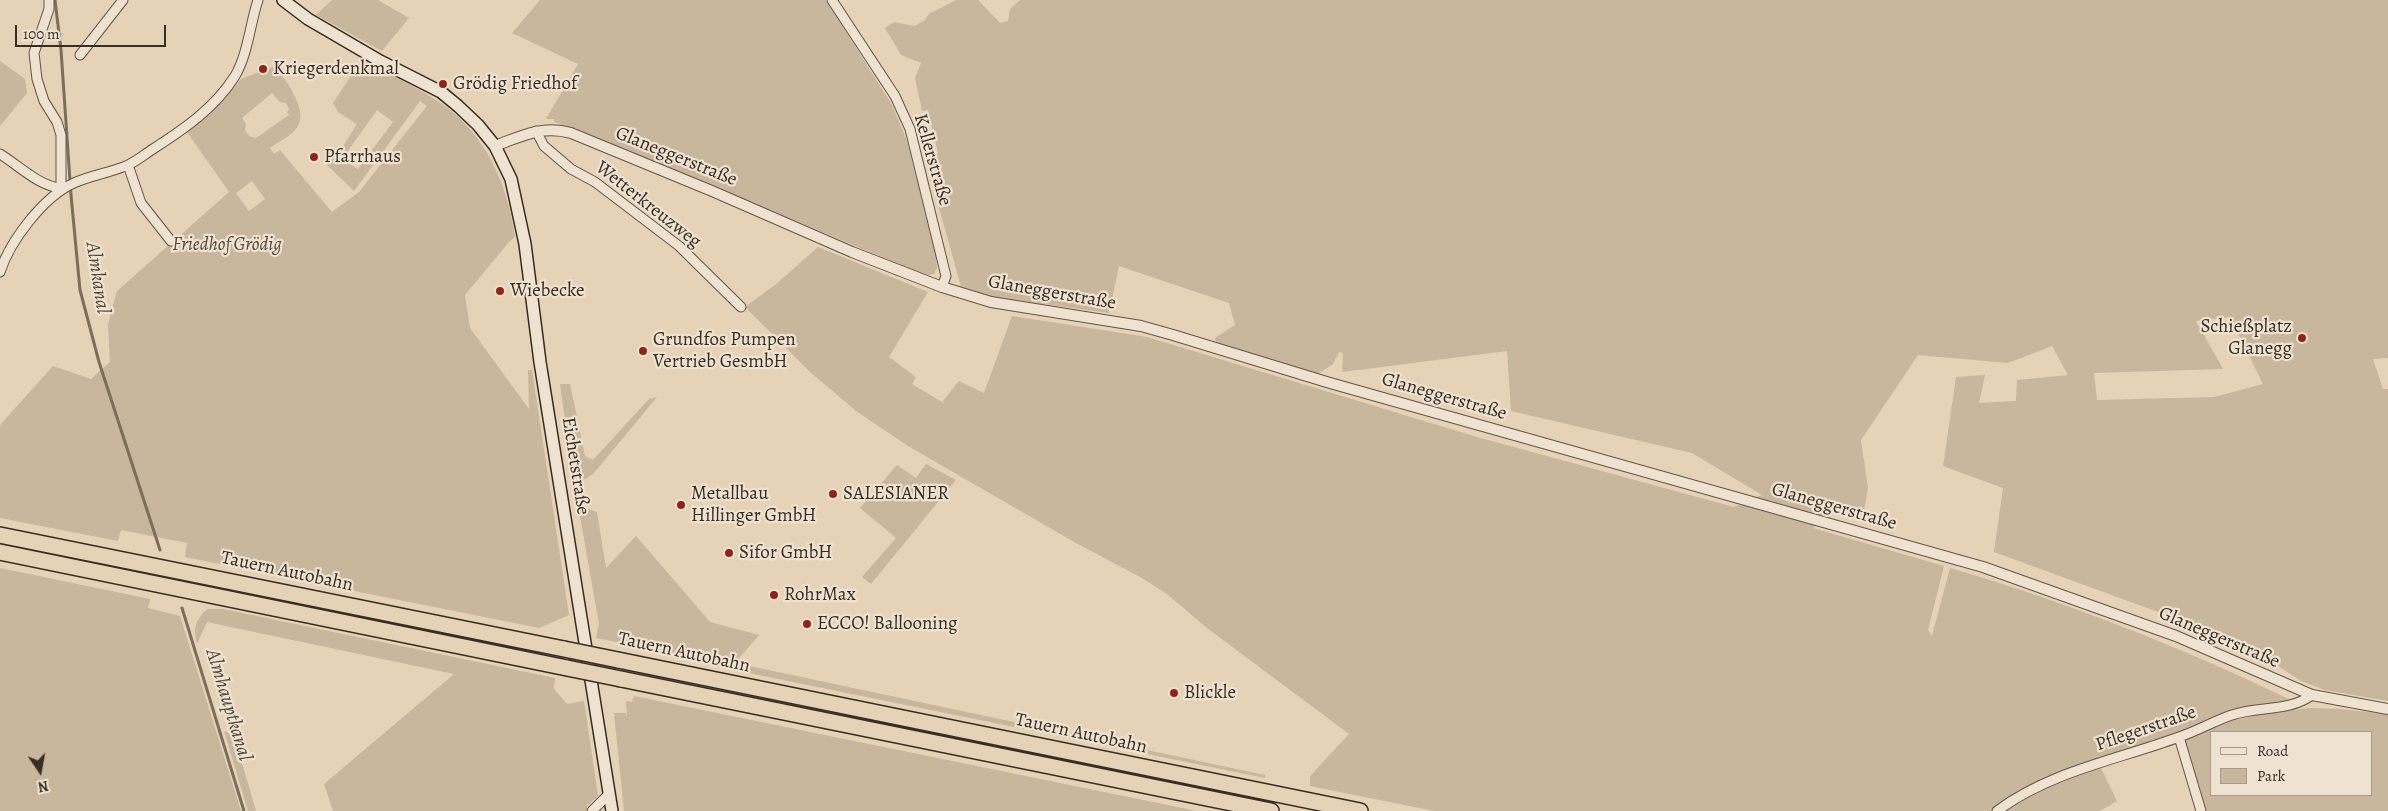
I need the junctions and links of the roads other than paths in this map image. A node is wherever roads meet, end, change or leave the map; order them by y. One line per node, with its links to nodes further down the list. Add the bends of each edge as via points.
1 (49, 0): 11 (street, via 34,53 44,101 61,135)
2 (123, 0): 6 (street)
3 (258, 0): 10 (street, via 236,75 224,92 184,129)
4 (283, 0): 8 (main road, Eichetstraße, via 302,16 441,92 478,125)
5 (832, 0): 14 (street, Kellerstraße, via 895,96 910,128 946,276)
6 (80, 55)
7 (536, 131): 8 (street, Glaneggerstraße); 14 (street, Glaneggerstraße, via 552,129 571,133); 15 (street, Wetterkreuzweg, via 544,146 679,246)
8 (495, 146): 21 (main road, Eichetstraße, via 511,179 519,209 540,362)
9 (0, 154): 11 (street, via 37,181)
10 (128, 165): 11 (street); 12 (street, via 141,203)
11 (63, 188): 13 (street, via 43,206 17,238)
12 (171, 241)
13 (0, 272)
14 (942, 287): 18 (street, Glaneggerstraße, via 991,302 1165,332 1330,384 1983,567 2176,636)
15 (740, 306)
16 (0, 535): 25 (highway, Tauern Autobahn, bridge)
17 (0, 552): 24 (highway, Tauern Autobahn, bridge)
18 (2312, 695): 19 (street, Glaneggerstraße); 20 (street, Pflegerstraße, via 2296,705 2232,715)
19 (2388, 709)
20 (2179, 737): 26 (street, Pflegerstraße, via 2080,768 2028,791); 27 (street)
21 (609, 794): 22 (street); 23 (main road, Eichetstraße)
22 (592, 811)
23 (612, 811)
24 (1271, 811)
25 (1360, 811)
26 (1997, 811)
27 (2201, 811)

